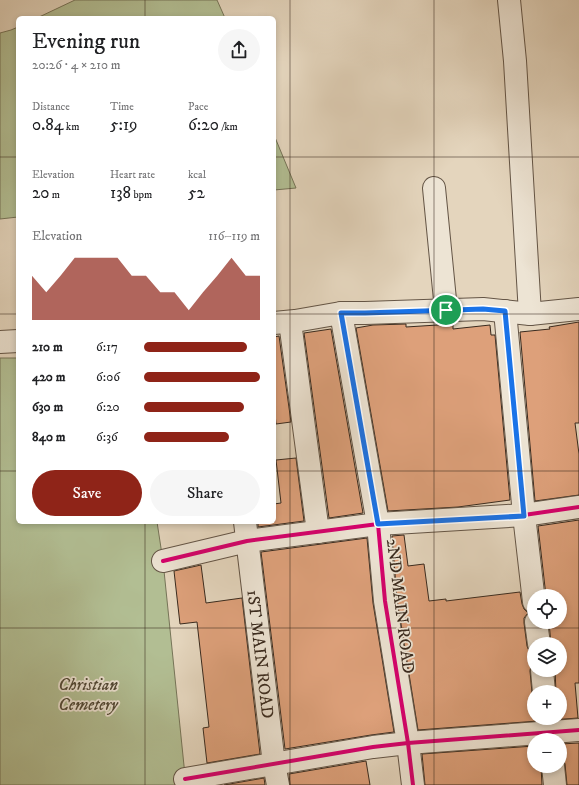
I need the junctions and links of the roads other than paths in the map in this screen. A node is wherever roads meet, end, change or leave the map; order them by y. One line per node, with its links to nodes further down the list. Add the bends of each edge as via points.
1 (509, 0): 7 (street)
2 (434, 188): 4 (street)
3 (579, 309): 7 (street)
4 (446, 310): 5 (street); 6 (street)
5 (505, 311): 7 (street); 12 (street)
6 (341, 313): 8 (street); 13 (street, 2ND MAIN ROAD)
7 (530, 314)
8 (282, 322): 15 (street)
9 (16, 341): 10 (street)
10 (0, 342)
11 (579, 507): 12 (street)
12 (524, 516): 13 (street); 17 (street)
13 (378, 524): 15 (street); 20 (street, 2ND MAIN ROAD, via 385,601)
14 (246, 531): 15 (street); 16 (street); 22 (street, 1ST MAIN ROAD)
15 (318, 532)
16 (163, 561)
17 (532, 589)
18 (549, 730): 19 (street); 20 (street)
19 (579, 730)
20 (408, 743): 22 (street, via 373,747); 24 (street, 2ND MAIN ROAD)
21 (554, 773): 25 (street)
22 (276, 775): 23 (street)
23 (185, 779)
24 (413, 785)
25 (555, 785)

